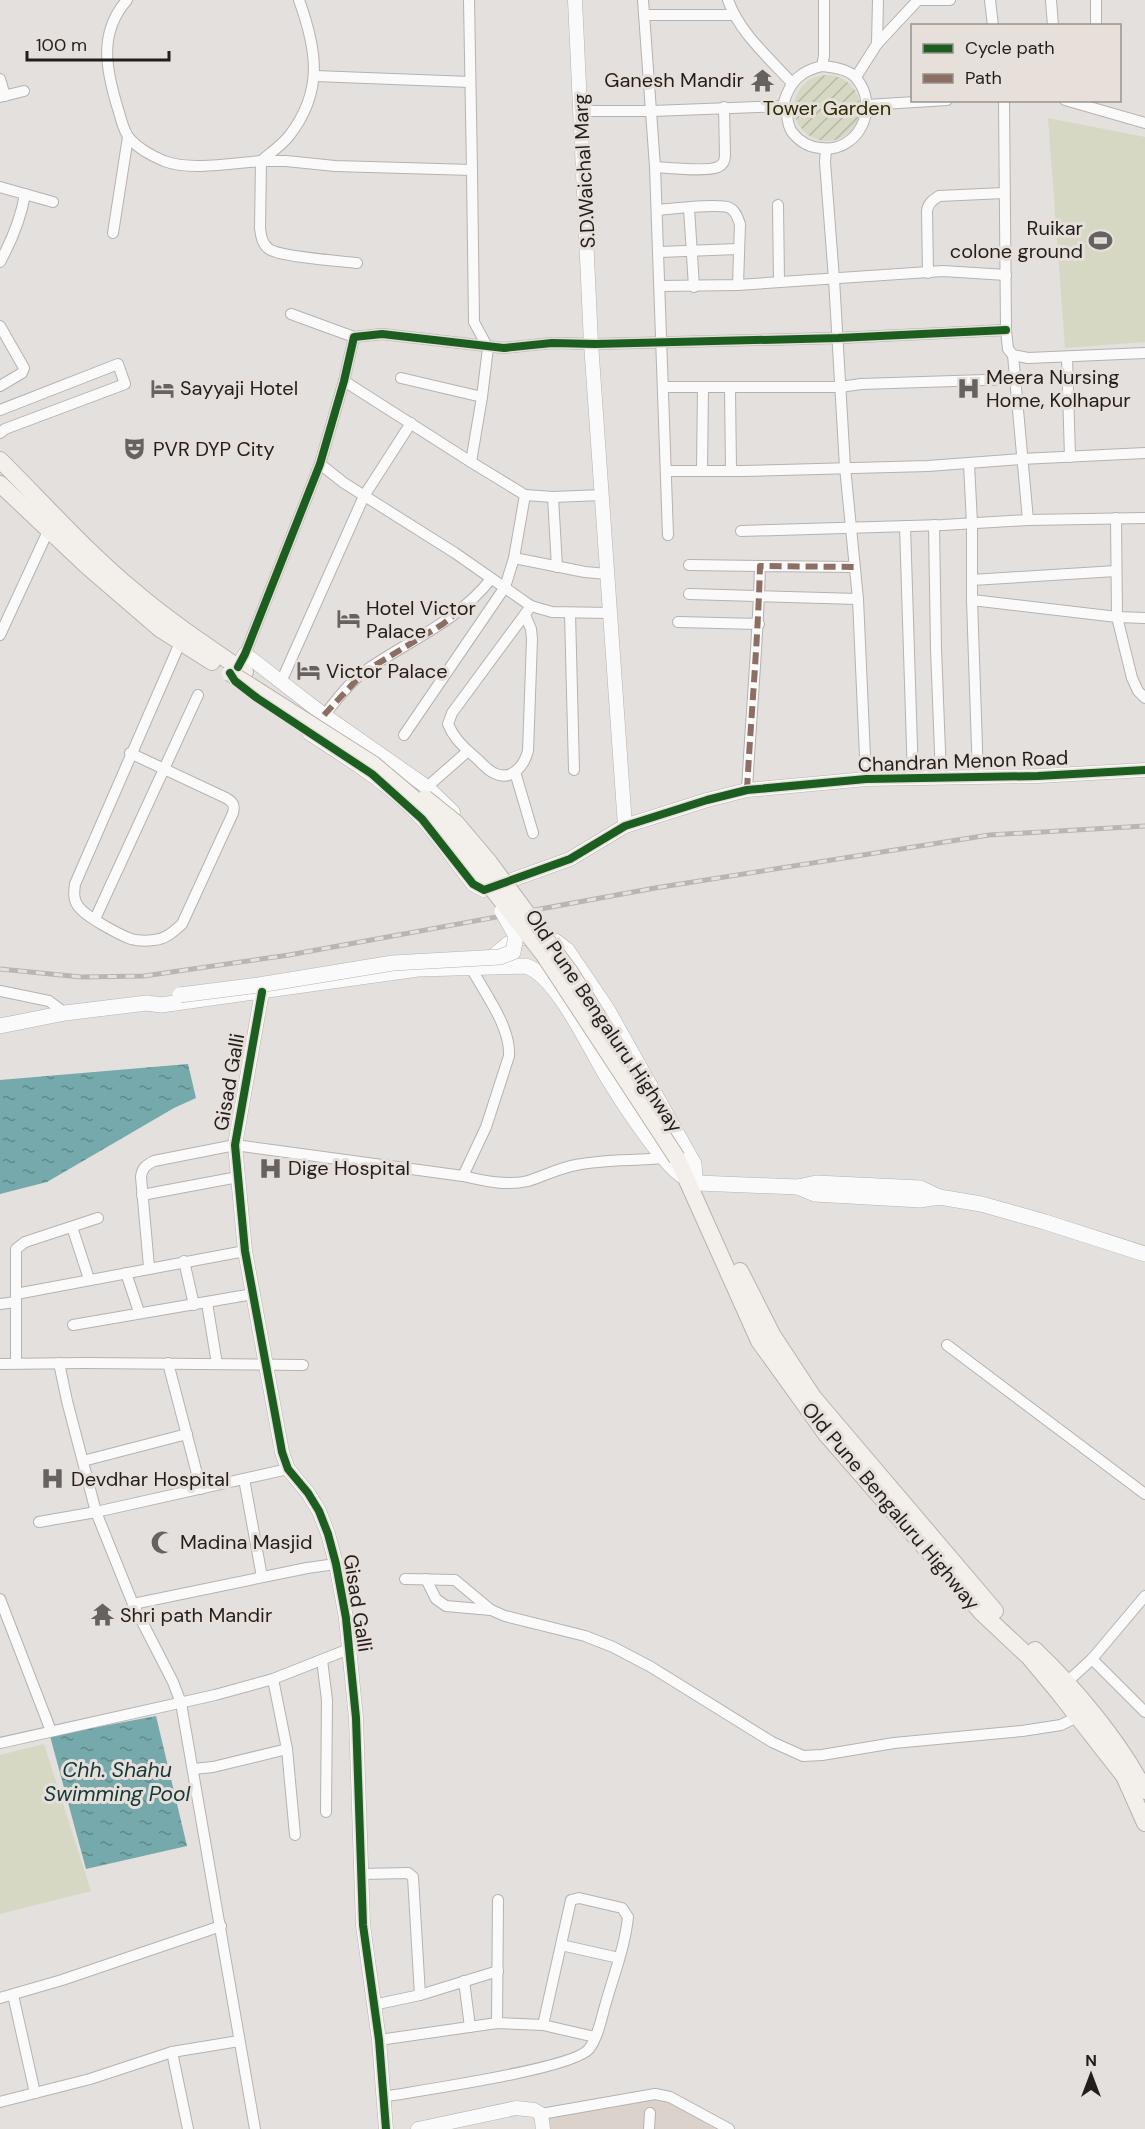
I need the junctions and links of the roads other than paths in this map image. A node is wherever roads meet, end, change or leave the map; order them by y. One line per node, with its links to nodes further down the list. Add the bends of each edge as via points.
1 (127, 0): 38 (street, via 111,23 106,49 112,88)
2 (298, 0): 21 (street, via 310,36)
3 (469, 0): 24 (street)
4 (575, 0): 35 (street, S.D.Waichal Marg)
5 (642, 0): 14 (street)
6 (728, 0): 15 (street)
7 (824, 0): 20 (street)
8 (878, 0): 19 (street)
9 (918, 0): 10 (street); 19 (street)
10 (950, 0)
11 (990, 0): 16 (street)
12 (1052, 0): 17 (street)
13 (1096, 0): 18 (street)
14 (644, 15): 15 (street); 36 (street)
15 (733, 15): 25 (street)
16 (993, 24)
17 (1053, 24)
18 (1096, 24)
19 (877, 44): 22 (street)
20 (822, 66): 22 (street); 25 (street)
21 (315, 76): 24 (street); 40 (street, via 299,120 287,138)
22 (856, 76): 31 (street)
23 (0, 79): 27 (street)
24 (470, 82): 42 (street)
25 (792, 83): 33 (street)
26 (24, 92): 27 (street)
27 (2, 96)
28 (915, 102): 31 (street)
29 (1005, 102): 44 (street)
30 (1078, 102): 32 (street)
31 (867, 105): 39 (street, via 866,119 851,141)
32 (1097, 105): 37 (street)
33 (786, 106): 34 (street); 39 (street, via 787,123 793,134 808,145)
34 (724, 107): 36 (street); 41 (street, via 725,155 720,167)
35 (582, 111): 36 (street); 69 (street, S.D.Waichal Marg)
36 (652, 111): 41 (street)
37 (1145, 123)
38 (128, 137): 40 (street, via 167,162 185,165); 50 (street)
39 (826, 149): 58 (street)
40 (261, 161): 42 (street); 55 (street, via 260,228 265,245 278,253)
41 (655, 167): 49 (street)
42 (472, 170): 70 (street, via 474,322)
43 (0, 187): 45 (street)
44 (1004, 193): 56 (street, via 939,196 932,200 927,212); 57 (street)
45 (24, 194): 46 (street); 54 (street, via 17,225)
46 (53, 202)
47 (778, 205): 59 (street)
48 (689, 208): 49 (street); 51 (street, via 730,208 740,224); 52 (street)
49 (657, 210): 53 (street)
50 (113, 233)
51 (738, 249): 52 (street); 60 (street)
52 (691, 251): 53 (street); 62 (street)
53 (659, 252): 61 (street)
54 (0, 262)
55 (357, 263)
56 (928, 273): 57 (street); 58 (street)
57 (1006, 275): 65 (street)
58 (834, 279): 59 (street); 67 (street)
59 (779, 281): 60 (street)
60 (738, 285): 62 (street)
61 (661, 286): 62 (street); 68 (street)
62 (694, 287)
63 (291, 314): 66 (street)
64 (0, 326): 77 (street, via 24,368 22,374)
65 (1006, 330): 67 (street); 72 (street, via 1008,349)
66 (354, 337): 70 (street, via 382,334); 76 (street)
67 (838, 338): 68 (street); 79 (street)
68 (662, 342): 69 (street); 78 (street)
69 (591, 343): 70 (street); 99 (street, S.D.Waichal Marg)
70 (488, 348): 82 (street)
71 (1145, 353): 73 (street)
72 (1013, 355): 73 (street); 75 (street)
73 (1067, 357): 87 (street)
74 (401, 378): 82 (street)
75 (1016, 379): 79 (street); 88 (street)
76 (344, 381): 84 (street); 92 (street)
77 (0, 386)
78 (664, 387): 80 (street); 94 (street)
79 (840, 387): 81 (street); 93 (street)
80 (703, 388): 81 (street); 95 (street)
81 (730, 388): 96 (street)
82 (482, 397): 90 (street)
83 (0, 410): 85 (street, via 118,364 125,384)
84 (411, 423): 90 (street); 100 (street)
85 (0, 433)
86 (1145, 453): 87 (street)
87 (1070, 457): 88 (street)
88 (1021, 459): 91 (street); 104 (street)
89 (0, 460): 134 (main road, Old Pune Bengaluru Highway)
90 (471, 462): 98 (street)
91 (969, 464): 93 (street); 105 (street)
92 (320, 465): 100 (street); 135 (street)
93 (845, 467): 96 (street); 108 (street)
94 (666, 471): 95 (street); 111 (street)
95 (702, 471): 96 (street)
96 (731, 471)
97 (0, 484): 109 (main road, Old Pune Bengaluru Highway)
98 (525, 495): 101 (street); 112 (street)
99 (602, 495): 101 (street); 118 (street, S.D.Waichal Marg)
100 (364, 496): 119 (street); 136 (street)
101 (553, 497): 115 (street)
102 (1116, 518): 103 (street); 104 (street); 117 (street)
103 (1145, 518)
104 (1028, 520): 105 (street)
105 (972, 522): 106 (street); 120 (street)
106 (934, 525): 107 (street); 147 (street)
107 (905, 526): 108 (street); 149 (street)
108 (850, 528): 110 (street); 116 (street)
109 (49, 529): 133 (street); 134 (main road, Old Pune Bengaluru Highway, via 160,629)
110 (741, 531)
111 (668, 535)
112 (514, 558): 115 (street); 121 (street)
113 (689, 566): 114 (street)
114 (760, 566): 116 (street); 123 (street)
115 (557, 567): 118 (street)
116 (854, 567): 124 (street)
117 (1116, 571): 120 (street); 129 (street)
118 (607, 574): 128 (street, S.D.Waichal Marg)
119 (491, 579): 121 (street); 139 (street, via 443,624 364,672)
120 (972, 580): 125 (street)
121 (505, 587): 126 (street); 140 (street)
122 (689, 594): 123 (street)
123 (759, 597): 124 (street); 132 (street)
124 (858, 599): 150 (street)
125 (972, 600): 129 (street); 148 (street)
126 (528, 610): 127 (street); 141 (street, via 449,719 450,730); 146 (street, via 532,639 528,751 526,761)
127 (570, 613): 128 (street); 144 (street)
128 (610, 613): 153 (street, S.D.Waichal Marg)
129 (1117, 617): 130 (street); 138 (street, via 1132,678)
130 (1145, 618)
131 (678, 622): 132 (street)
132 (759, 624): 152 (street)
133 (0, 635)
134 (183, 636): 135 (main road, Old Pune Bengaluru Highway); 142 (street)
135 (240, 666): 136 (street); 155 (street, Chandran Menon Road, via 235,681 372,774 422,819 477,887 484,890); 156 (main road, Old Pune Bengaluru Highway, bridge, via 411,796); 165 (main road, Old Pune Bengaluru Highway, bridge, via 380,760 456,823 590,1000)
136 (281, 682): 139 (street)
137 (198, 695): 143 (street)
138 (1145, 698)
139 (324, 714): 151 (street)
140 (405, 735)
141 (468, 751): 146 (street, via 493,773 502,776); 151 (street)
142 (130, 753): 143 (street); 157 (street, via 75,884 77,905)
143 (163, 768): 157 (street); 157 (street, via 232,802 233,813 182,924 169,936 136,940)
144 (574, 770)
145 (1145, 770): 148 (street, Chandran Menon Road)
146 (515, 772): 154 (street)
147 (940, 777): 148 (street, Chandran Menon Road); 149 (street, Chandran Menon Road)
148 (978, 777)
149 (913, 778): 150 (street, Chandran Menon Road)
150 (866, 779): 152 (street, Chandran Menon Road)
151 (427, 787): 155 (street)
152 (747, 790): 153 (street, Chandran Menon Road)
153 (625, 826): 155 (street, Chandran Menon Road, via 570,859)
154 (532, 833)
155 (512, 879)
156 (494, 891): 161 (main road, bridge, via 497,904 516,936 513,952 500,957 393,963); 165 (main road, Old Pune Bengaluru Highway, bridge, via 544,955)
157 (95, 920)
158 (477, 967): 160 (main road, via 418,969); 165 (main road, via 526,966 544,976 575,1019 639,1128); 166 (street, via 510,1046 486,1127); 168 (main road, via 523,937 555,941 567,950 607,1009 694,1164)
159 (0, 991): 162 (street, via 49,1001)
160 (262, 992): 161 (main road, via 161,1005); 164 (street, Gisad Galli)
161 (147, 1003): 162 (main road)
162 (64, 1013): 163 (main road)
163 (0, 1026)
164 (235, 1145): 166 (street); 167 (street, Gisad Galli); 169 (street, via 146,1165 142,1171)
165 (675, 1157): 166 (street, via 577,1164 510,1183); 168 (main road, Old Pune Bengaluru Highway)
166 (464, 1176)
167 (238, 1178): 169 (street); 172 (street, Gisad Galli)
168 (693, 1181): 173 (main road, via 798,1187 815,1194 920,1200 939,1197 981,1204); 213 (main road, Old Pune Bengaluru Highway, via 773,1336 813,1397 994,1609); 216 (main road, Old Pune Bengaluru Highway, via 702,1215 759,1341 826,1434 982,1613 1029,1658)
169 (142, 1195): 175 (street)
170 (98, 1218): 171 (street)
171 (72, 1227): 177 (street); 179 (street, via 19,1245 15,1256)
172 (246, 1251): 174 (street); 178 (street, Gisad Galli)
173 (1145, 1254)
174 (184, 1262): 175 (street); 182 (street)
175 (149, 1268): 176 (street)
176 (126, 1273): 177 (street); 183 (street)
177 (89, 1279): 179 (street)
178 (253, 1294): 180 (street); 191 (street, Gisad Galli)
179 (16, 1298): 181 (street); 186 (street)
180 (207, 1303): 182 (street); 190 (street)
181 (0, 1304)
182 (194, 1305): 183 (street)
183 (139, 1312): 184 (street)
184 (73, 1325)
185 (947, 1345): 198 (street)
186 (16, 1363): 187 (street); 189 (street)
187 (59, 1363): 188 (street); 194 (street)
188 (168, 1363): 190 (street); 193 (street)
189 (0, 1364)
190 (217, 1364): 191 (street)
191 (266, 1364): 192 (street); 195 (street, Gisad Galli)
192 (303, 1365)
193 (187, 1434): 194 (street); 197 (street)
194 (83, 1461): 199 (street)
195 (288, 1468): 196 (street); 201 (street, Gisad Galli, via 319,1510)
196 (244, 1479): 197 (street); 202 (street)
197 (201, 1489): 199 (street)
198 (1145, 1494)
199 (96, 1512): 200 (street); 207 (street)
200 (39, 1522)
201 (336, 1564): 202 (street); 209 (street, Gisad Galli)
202 (262, 1577): 207 (street)
203 (405, 1579): 204 (street)
204 (426, 1579): 208 (street, via 455,1580); 208 (street, via 436,1599 446,1606)
205 (1145, 1596): 210 (street)
206 (0, 1599): 217 (street)
207 (133, 1604): 214 (street)
208 (490, 1610): 216 (street, via 613,1647 772,1742 803,1756 1032,1730 1061,1725)
209 (350, 1649): 211 (street); 225 (street, Gisad Galli)
210 (1092, 1659): 213 (street); 215 (street)
211 (322, 1660): 212 (street); 222 (street, via 327,1700)
212 (273, 1679): 214 (street); 219 (street)
213 (1066, 1683): 221 (main road, Old Pune Bengaluru Highway, via 1114,1741)
214 (181, 1703): 217 (street); 220 (street)
215 (1145, 1712)
216 (1077, 1717): 223 (main road, Old Pune Bengaluru Highway, via 1124,1776)
217 (51, 1731): 218 (street)
218 (0, 1743)
219 (287, 1749): 220 (street); 224 (street)
220 (193, 1769): 227 (street)
221 (1145, 1791)
222 (326, 1812)
223 (1145, 1822)
224 (295, 1834)
225 (362, 1874): 233 (street, via 408,1873 413,1877); 235 (street, Gisad Galli, via 363,1925)
226 (498, 1900): 230 (street)
227 (221, 1926): 232 (street); 240 (street)
228 (561, 1945): 229 (street); 229 (street, via 569,1904 579,1898 627,1912); 237 (street)
229 (619, 1958): 239 (street)
230 (498, 1971): 231 (street); 236 (street)
231 (464, 1981): 233 (street); 238 (street)
232 (13, 1995): 234 (street); 243 (street)
233 (420, 1995): 235 (street)
234 (0, 1998)
235 (373, 2006): 241 (street, Gisad Galli)
236 (497, 2023): 237 (street); 238 (street)
237 (543, 2025): 239 (street)
238 (470, 2027): 241 (street)
239 (596, 2037): 244 (street, via 579,2056 554,2064)
240 (239, 2040): 242 (street); 249 (street)
241 (379, 2040): 244 (street, Gisad Galli)
242 (172, 2052): 243 (street); 248 (street)
243 (35, 2093): 245 (street)
244 (383, 2097): 250 (street, Gisad Galli)
245 (0, 2102)
246 (650, 2113): 253 (street)
247 (541, 2114): 251 (street, via 516,2108); 252 (street); 254 (street, via 655,2094 670,2097)
248 (188, 2129)
249 (255, 2129)
250 (386, 2129)
251 (418, 2129)
252 (543, 2129)
253 (649, 2129)
254 (729, 2129)

